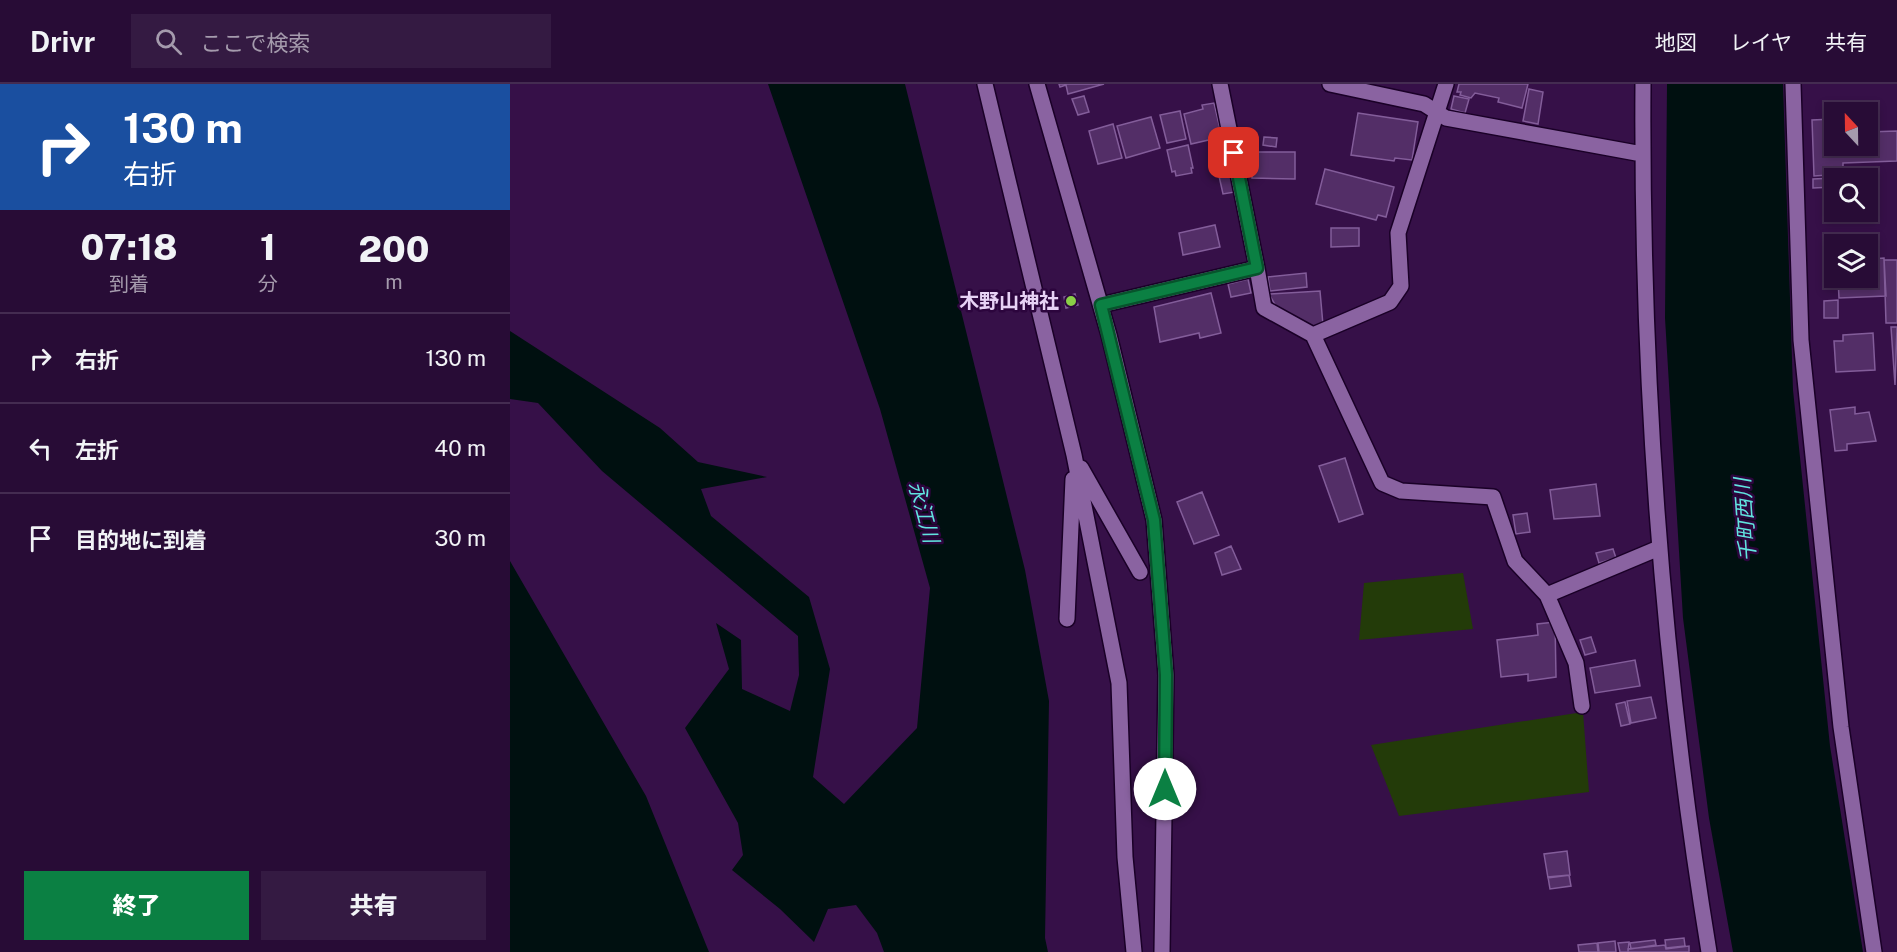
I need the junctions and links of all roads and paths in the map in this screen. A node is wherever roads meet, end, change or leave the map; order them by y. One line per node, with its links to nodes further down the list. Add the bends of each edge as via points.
1 (985, 84): 13 (street)
2 (1037, 84): 11 (street)
3 (1220, 84): 10 (street)
4 (1330, 84): 8 (street, via 1424,105)
5 (1446, 84): 8 (street)
6 (1643, 84): 9 (street)
7 (1793, 84): 22 (street, via 1801,340 1841,727)
8 (1437, 112): 9 (street, via 1446,118); 12 (street, via 1398,233 1401,286 1390,302)
9 (1642, 154): 14 (street, via 1643,294)
10 (1257, 268): 11 (street); 12 (street, via 1264,308)
11 (1101, 305): 20 (street, via 1154,520 1166,675)
12 (1314, 335): 16 (street, via 1382,483 1401,491 1493,496 1515,561)
13 (1074, 455): 15 (street); 17 (street); 19 (street, via 1119,683 1125,857)
14 (1659, 548): 16 (street); 21 (street, via 1669,657)
15 (1140, 572)
16 (1547, 595): 18 (street, via 1576,663)
17 (1067, 619)
18 (1582, 706)
19 (1134, 952)
20 (1162, 952)
21 (1709, 952)
22 (1874, 952)

